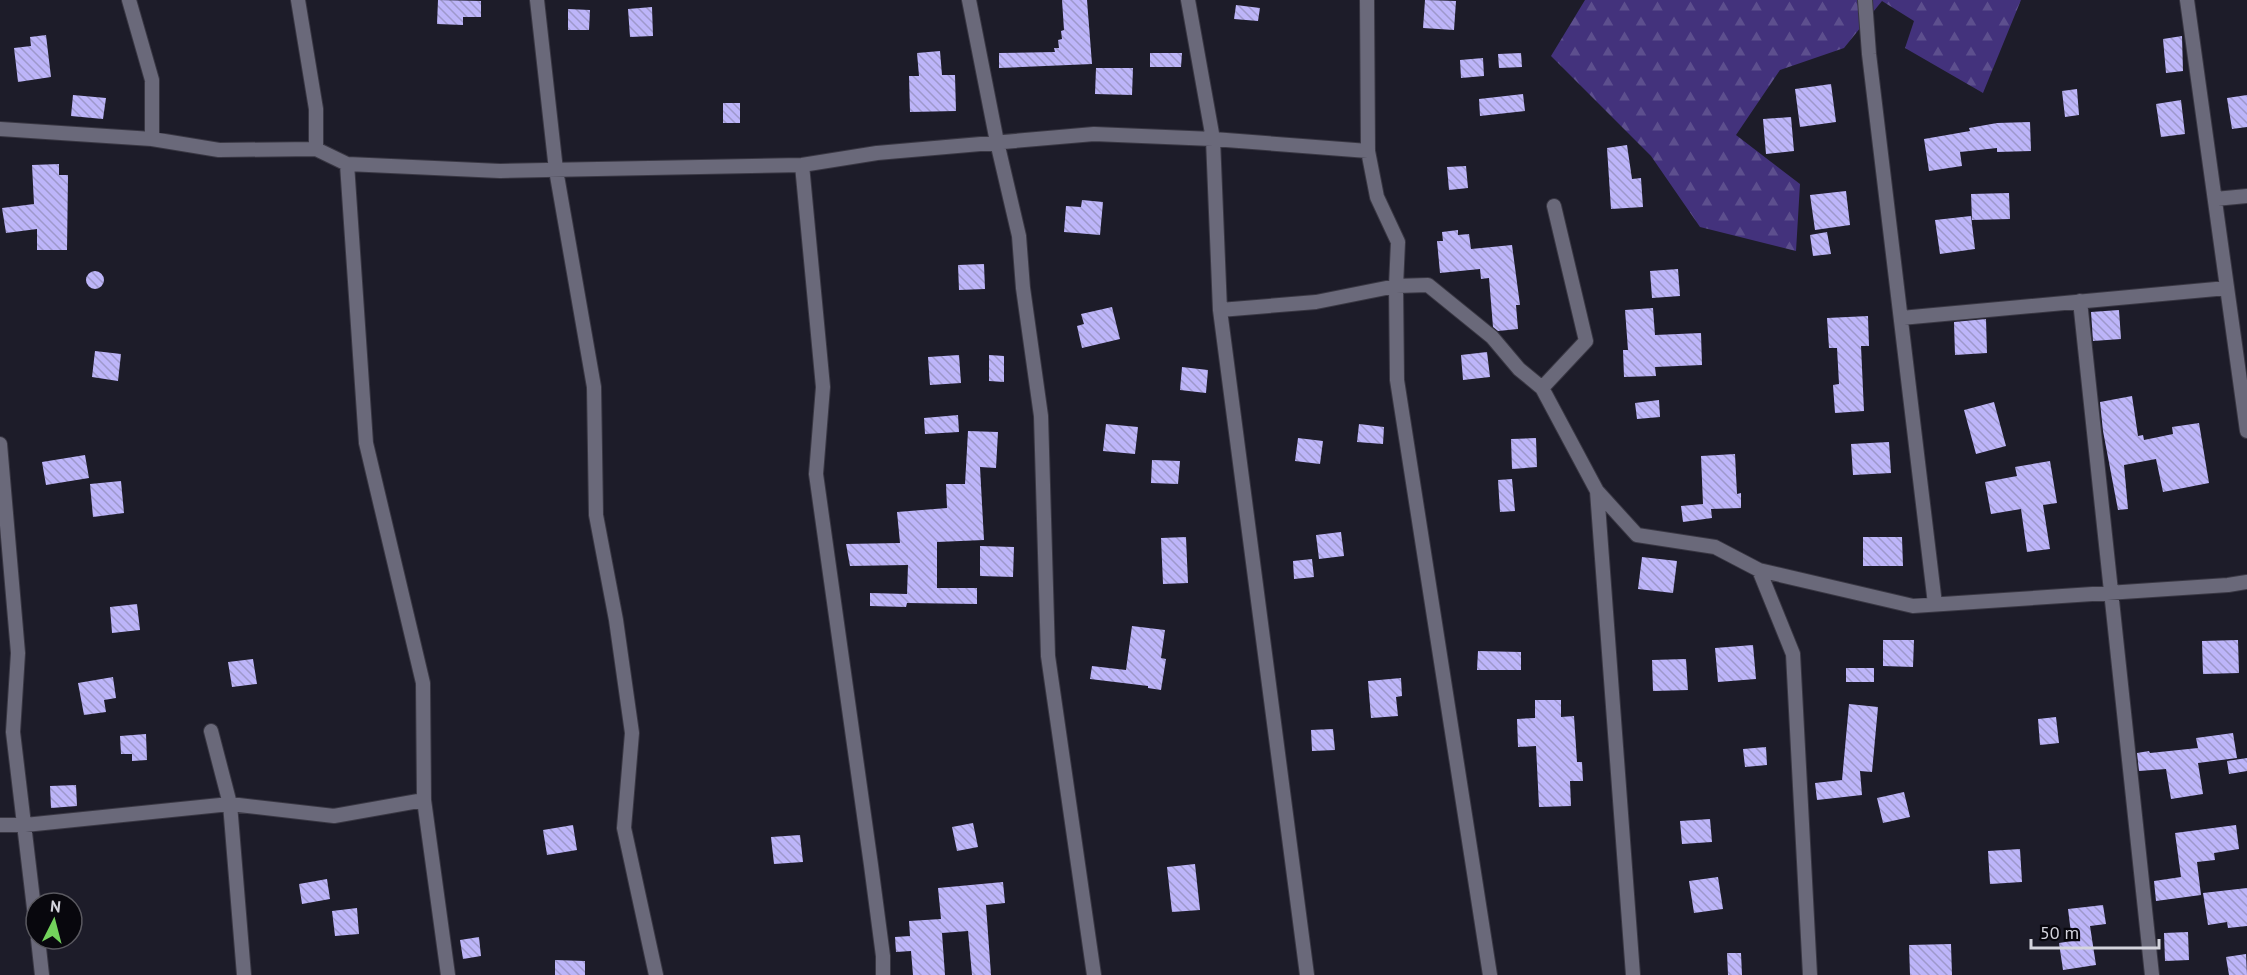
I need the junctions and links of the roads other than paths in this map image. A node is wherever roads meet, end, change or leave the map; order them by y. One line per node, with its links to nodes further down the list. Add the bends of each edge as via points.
1 (129, 0): 10 (street, via 152,80)
2 (298, 0): 13 (street, via 316,110)
3 (537, 0): 17 (street)
4 (969, 0): 12 (street)
5 (1188, 0): 11 (street)
6 (1367, 0): 14 (street)
7 (1865, 0): 25 (street)
8 (2187, 0): 19 (street)
9 (0, 129): 10 (street)
10 (152, 139): 13 (street, via 219,150)
11 (1213, 139): 12 (street, via 1094,134); 14 (street); 24 (street)
12 (997, 142): 16 (street, via 877,153); 46 (street, via 1019,236 1041,416 1048,656)
13 (316, 149): 15 (street)
14 (1368, 151): 21 (street, via 1377,196 1398,242)
15 (347, 164): 17 (street); 35 (street, via 366,443 423,683)
16 (802, 165): 17 (street); 45 (street, via 823,387 816,474)
17 (556, 170): 44 (street, via 594,387 596,515 632,733 624,828)
18 (2247, 196): 19 (street)
19 (2215, 199): 22 (street)
20 (1554, 206): 26 (street, via 1586,342)
21 (1396, 286): 24 (street, via 1316,302); 26 (street, via 1428,285 1492,337 1519,369); 48 (street, via 1397,380)
22 (2227, 288): 23 (street); 27 (street)
23 (2080, 301): 25 (street); 32 (street)
24 (1220, 310): 47 (street)
25 (1901, 318): 33 (street)
26 (1542, 388): 29 (street)
27 (2247, 431)
28 (0, 444): 38 (street, via 18,653 13,732)
29 (1597, 491): 30 (street, via 1637,534 1715,548); 49 (street)
30 (1759, 570): 33 (street, via 1913,606); 50 (street, via 1794,654)
31 (2247, 582): 32 (street)
32 (2112, 592): 33 (street); 51 (street)
33 (1935, 604)
34 (211, 731): 36 (street)
35 (424, 800): 36 (street, via 334,816); 43 (street)
36 (230, 804): 38 (street); 42 (street)
37 (0, 825): 38 (street)
38 (25, 825): 39 (street)
39 (32, 891)
40 (39, 951): 41 (street)
41 (42, 975)
42 (244, 975)
43 (448, 975)
44 (656, 975)
45 (883, 975)
46 (1094, 975)
47 (1307, 975)
48 (1490, 975)
49 (1634, 975)
50 (1810, 975)
51 (2152, 975)

